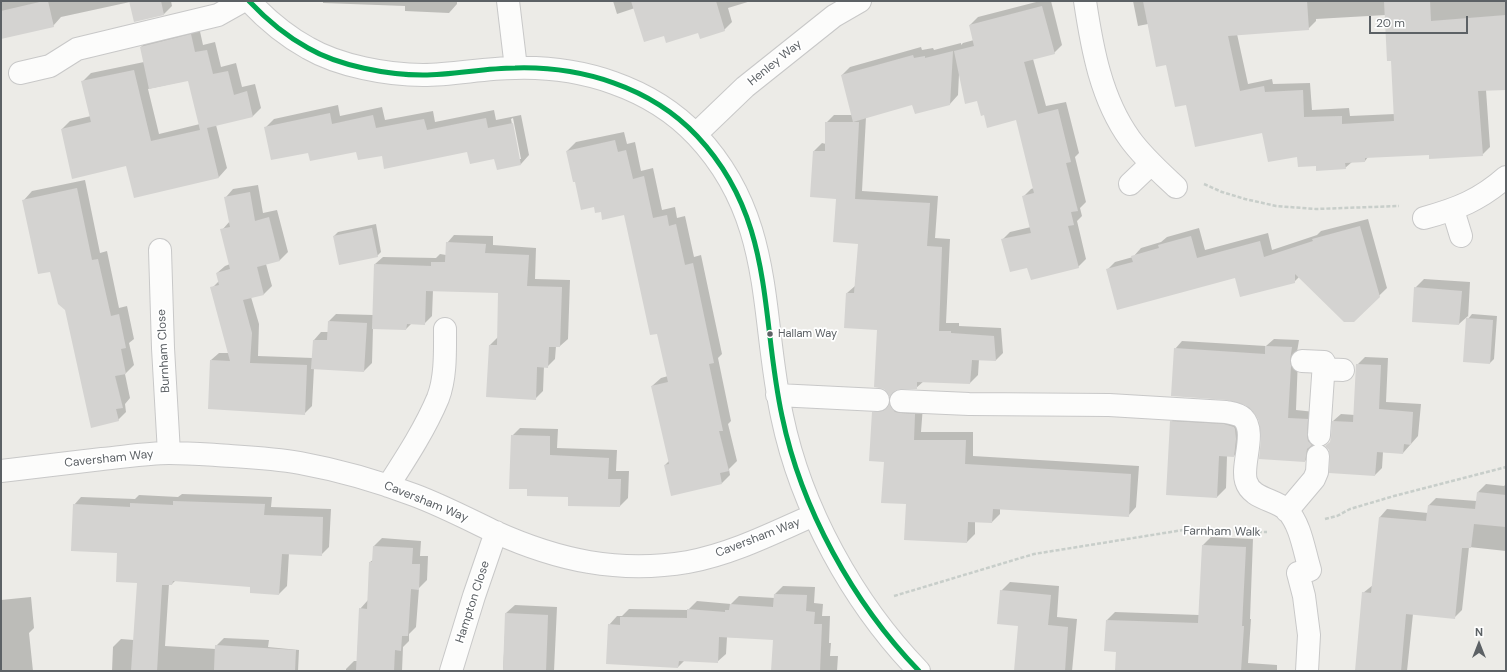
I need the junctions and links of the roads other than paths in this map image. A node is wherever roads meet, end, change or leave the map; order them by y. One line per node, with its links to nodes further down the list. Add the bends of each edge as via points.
1 (243, 1): 7 (street, via 218,15 77,49 50,66)
2 (249, 1): 6 (street, via 265,18 308,48 342,62 371,70 422,75)
3 (508, 1): 6 (street)
4 (860, 1): 8 (street, Henley Way, via 828,20 745,88)
5 (1085, 1): 9 (street, via 1093,50 1115,114 1130,139)
6 (516, 68): 8 (street, via 569,71 629,89 662,107)
7 (20, 73)
8 (696, 134): 19 (street, via 730,178 752,232 766,301)
9 (1151, 164): 11 (street); 12 (street)
10 (1506, 177): 13 (street, via 1469,203)
11 (1130, 184)
12 (1176, 188)
13 (1453, 210): 14 (street); 15 (street)
14 (1424, 218)
15 (1461, 236)
16 (160, 250): 22 (street, Burnham Close)
17 (445, 329): 24 (street, via 445,362 438,397 413,447)
18 (1302, 360): 26 (street, via 1324,362 1333,369 1319,446 1317,472)
19 (777, 395): 20 (street); 25 (street, via 799,476)
20 (878, 400)
21 (901, 401): 26 (street, via 1109,405 1236,414 1243,418 1247,426 1245,480 1248,486 1260,496 1281,506)
22 (169, 453): 23 (street, Caversham Way); 24 (street, Caversham Way, via 268,458 342,472)
23 (1, 471)
24 (388, 486): 27 (street, Caversham Way)
25 (814, 515): 27 (street, Caversham Way, via 727,551 689,562 666,565 587,563 545,552); 29 (street, via 851,584)
26 (1292, 518): 30 (street, via 1310,570 1298,573 1309,635)
27 (496, 532): 28 (street, Hampton Close)
28 (451, 671)
29 (918, 671)
30 (1307, 671)

